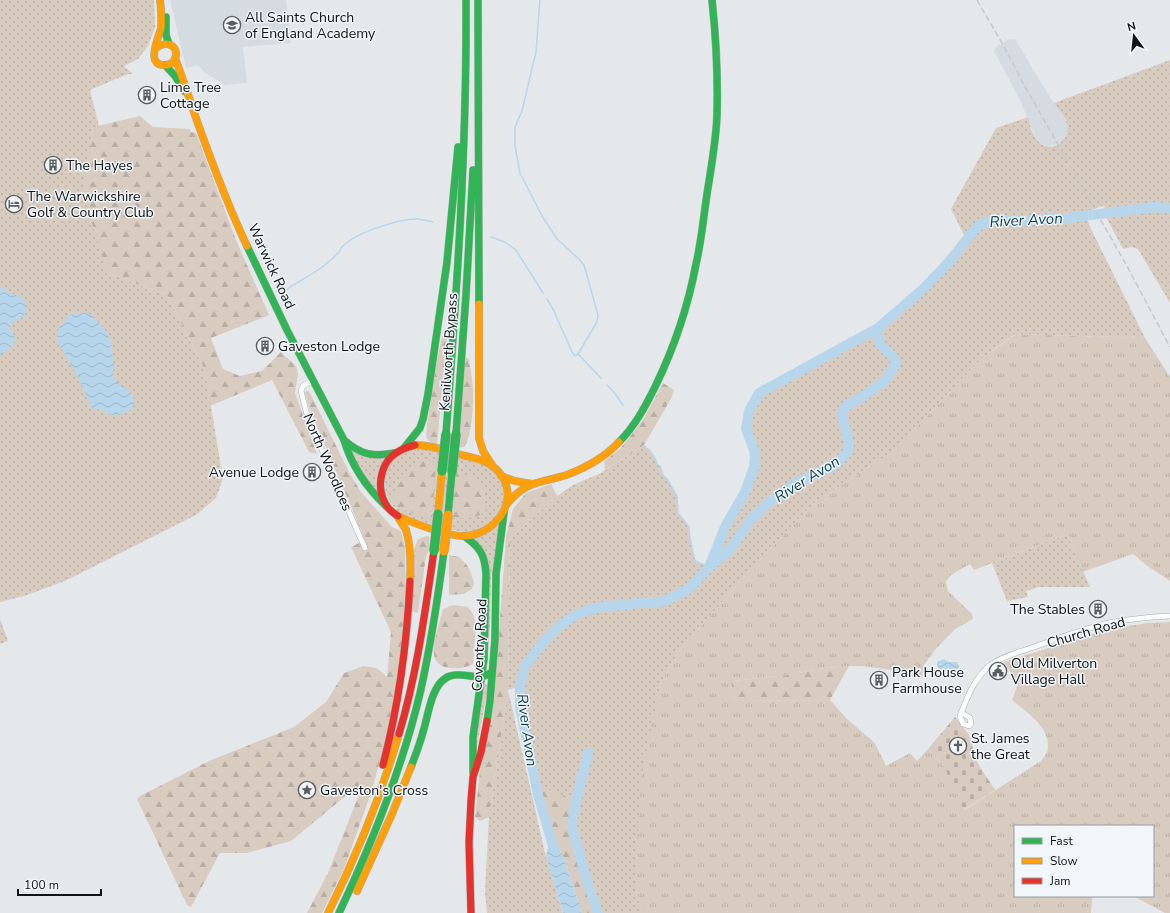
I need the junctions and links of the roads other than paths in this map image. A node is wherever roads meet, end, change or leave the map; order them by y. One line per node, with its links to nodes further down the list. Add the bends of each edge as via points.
1 (466, 0): 8 (main road, Kenilworth Bypass)
2 (477, 0): 14 (main road, via 479,438 483,451); 20 (main road, Kenilworth Bypass, bridge, via 471,216 462,356 452,472)
3 (712, 0): 16 (main road, via 716,28 717,116 712,158 696,267 669,356 642,412 617,444 602,457 581,469)
4 (169, 44): 5 (main road, via 162,44); 5 (main road, via 166,35 166,16 160,0 161,24); 6 (main road, via 176,53)
5 (156, 48): 7 (main road, via 155,60)
6 (175, 58): 7 (main road, via 171,64); 9 (main road, Warwick Road)
7 (165, 65): 9 (main road, Warwick Road)
8 (465, 87): 12 (main road, via 447,262 428,394 420,428); 20 (main road, Kenilworth Bypass, bridge, via 458,266 442,471)
9 (188, 98): 10 (main road, Warwick Road, via 237,225)
10 (312, 381): 11 (main road, Warwick Road); 22 (street, North Woodloes, via 301,389 306,411)
11 (344, 440): 13 (main road, Warwick Road, via 354,449 367,455); 17 (main road, Warwick Road, via 346,450 361,479)
12 (404, 448): 13 (main road); 14 (main road, via 426,445)
13 (395, 453): 17 (main road, via 386,464 381,477 381,492)
14 (492, 465): 15 (main road)
15 (502, 476): 16 (main road); 18 (main road, via 506,491)
16 (532, 484): 18 (main road, via 512,496)
17 (386, 506): 19 (main road)
18 (505, 509): 21 (main road, via 494,525 485,531 477,535); 24 (main road, Coventry Road, via 496,574)
19 (396, 514): 21 (main road, via 410,521); 28 (main road, via 406,532 409,544 405,652 385,758)
20 (443, 515): 28 (main road, Kenilworth Bypass, bridge, via 434,551 423,627 396,745); 30 (main road, Kenilworth Bypass, bridge, via 444,551 428,657 418,703 399,767 371,845)
21 (464, 536): 25 (main road, Coventry Road, via 478,548 486,566)
22 (365, 548)
23 (1170, 616): 26 (street, Church Road, via 1110,623 1004,658 991,664 980,676)
24 (492, 672): 25 (main road); 27 (main road, Coventry Road, via 490,702 481,752)
25 (482, 677): 27 (main road, Coventry Road, via 472,754); 31 (main road, via 452,675 439,684 392,814)
26 (961, 712)
27 (473, 777): 32 (main road, Coventry Road, via 469,829)
28 (363, 836): 29 (main road)
29 (328, 913)
30 (339, 913)
31 (344, 913)
32 (471, 913)

